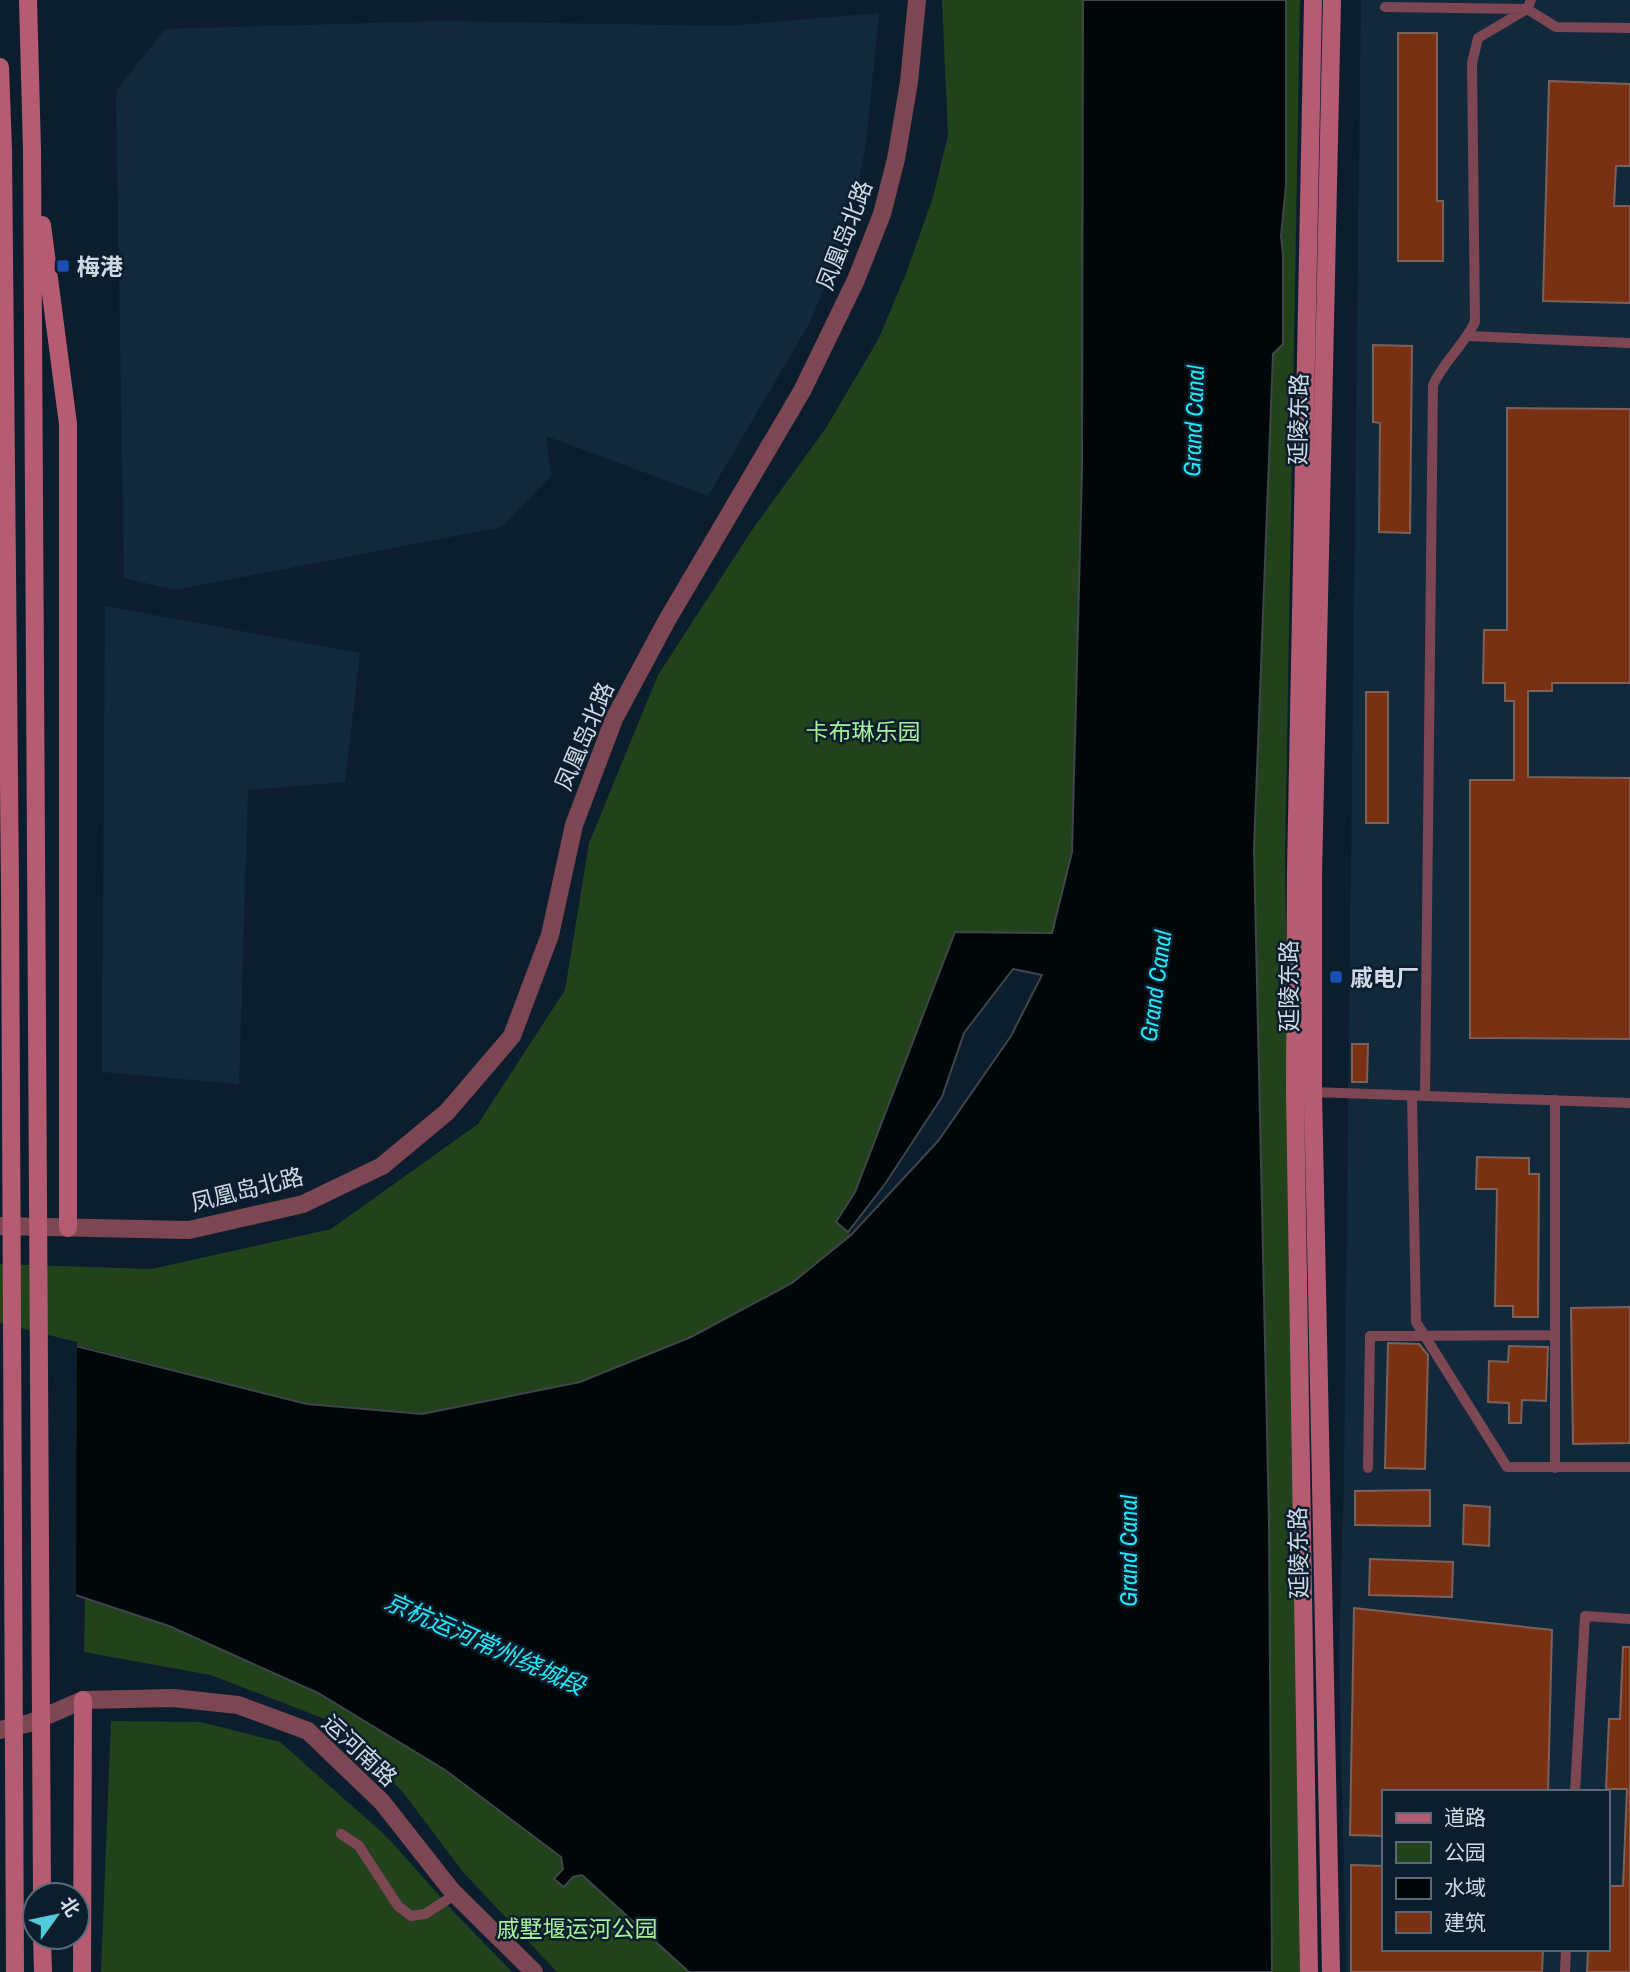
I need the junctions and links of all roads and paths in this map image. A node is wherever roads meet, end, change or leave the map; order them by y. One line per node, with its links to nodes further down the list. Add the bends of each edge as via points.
1 (28, 0): 10 (main road)
2 (917, 0): 20 (street, 凤凰岛北路, via 896,159 861,269 802,391 614,719 574,825 550,935 512,1036 447,1112 382,1166 303,1204 189,1230)
3 (1313, 0): 39 (main road, 延陵东路, via 1295,1077)
4 (1332, 0): 14 (main road, 延陵东路, via 1313,876)
5 (1529, 4): 6 (lane); 7 (lane, via 1556,27); 12 (lane, via 1478,37 1472,63 1475,322)
6 (1385, 7)
7 (1630, 28)
8 (0, 67): 9 (main road)
9 (3, 150): 11 (main road); 35 (main road)
10 (33, 150): 20 (main road, via 68,424); 31 (main road)
11 (0, 180)
12 (1468, 336): 13 (lane); 16 (lane, via 1433,385)
13 (1630, 343)
14 (1313, 1093): 15 (lane); 40 (main road, 延陵东路)
15 (1412, 1096): 16 (lane); 22 (lane, via 1416,1322)
16 (1425, 1096): 17 (lane)
17 (1555, 1100): 18 (lane); 21 (lane)
18 (1630, 1103)
19 (0, 1226): 20 (street, 凤凰岛北路)
20 (68, 1228)
21 (1555, 1335): 22 (lane); 25 (lane)
22 (1424, 1336): 24 (lane, via 1370,1336); 25 (lane, via 1507,1467)
23 (1630, 1467): 25 (lane)
24 (1368, 1468)
25 (1555, 1468)
26 (1630, 1619): 29 (lane, via 1585,1616)
27 (83, 1699): 28 (street, via 30,1723); 32 (street, 运河南路, via 173,1698 238,1705 308,1731 382,1802); 37 (main road)
28 (0, 1730)
29 (1575, 1790)
30 (341, 1834): 32 (lane, via 359,1846 398,1906 411,1916 425,1914)
31 (42, 1881)
32 (456, 1894): 38 (street, 运河南路)
33 (42, 1951): 36 (main road)
34 (1566, 1951): 41 (lane)
35 (15, 1972)
36 (43, 1972)
37 (82, 1972)
38 (534, 1972)
39 (1309, 1972)
40 (1331, 1972)
41 (1565, 1972)

